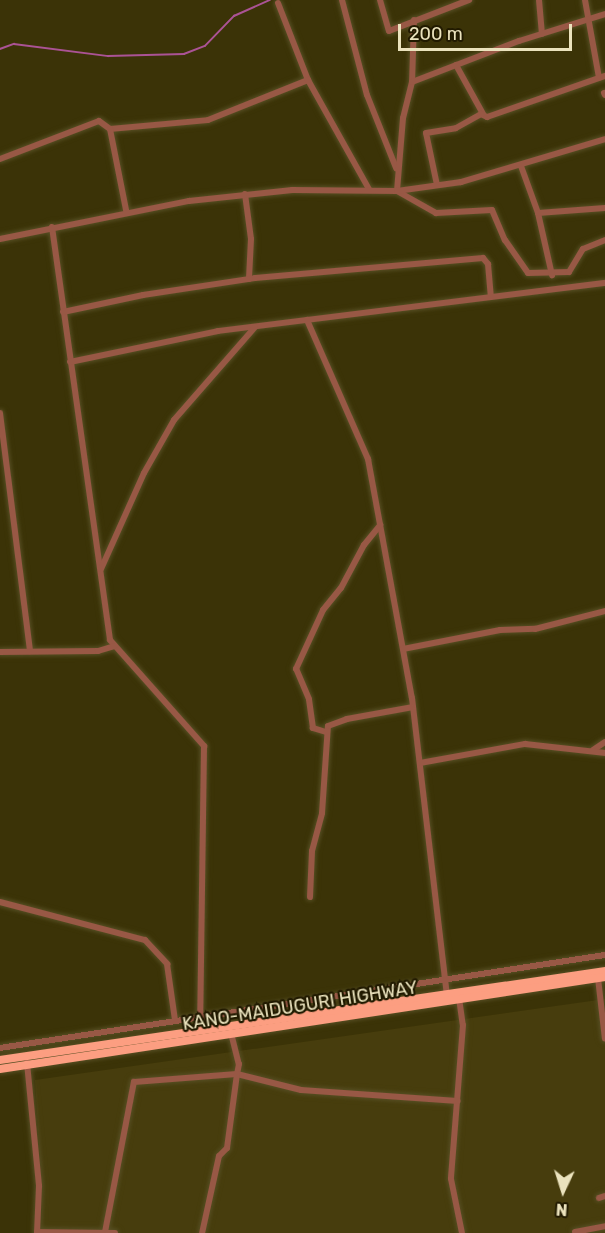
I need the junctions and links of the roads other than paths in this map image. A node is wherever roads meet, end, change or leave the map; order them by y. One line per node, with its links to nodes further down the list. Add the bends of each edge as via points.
1 (342, 0): 20 (street, via 367,95)
2 (380, 0): 8 (street, via 389,31)
3 (470, 0): 8 (street)
4 (538, 0): 10 (street)
5 (585, 0): 9 (street)
6 (278, 3): 13 (street)
7 (605, 14): 9 (street)
8 (414, 20): 14 (street)
9 (586, 22): 10 (street); 12 (street)
10 (542, 34): 11 (street)
11 (456, 65): 14 (street); 15 (street)
12 (602, 77): 15 (street, via 487,117)
13 (308, 80): 16 (street, via 208,120); 22 (street)
14 (412, 81): 20 (street)
15 (483, 114): 21 (street, via 456,128 426,134)
16 (110, 129): 18 (street, via 99,121 86,124); 26 (street)
17 (605, 138): 19 (street)
18 (0, 159)
19 (520, 166): 21 (street); 27 (street)
20 (397, 172): 23 (street)
21 (437, 186): 23 (street)
22 (369, 189): 23 (street); 24 (street)
23 (397, 191): 32 (street, via 436,213 492,210 522,268 528,273)
24 (245, 194): 26 (street); 33 (street, via 251,239)
25 (605, 208): 27 (street)
26 (126, 210): 28 (street)
27 (538, 213): 32 (street)
28 (52, 227): 29 (street); 37 (street)
29 (0, 239)
30 (605, 240): 31 (street, via 583,249)
31 (569, 272): 32 (street); 35 (street)
32 (552, 274)
33 (249, 279): 36 (street, via 483,258 488,264); 37 (street)
34 (605, 283): 35 (street)
35 (572, 287): 36 (street)
36 (491, 297): 38 (street)
37 (63, 312): 40 (street)
38 (307, 320): 39 (street); 42 (street, via 368,459)
39 (255, 326): 40 (street); 43 (street, via 174,420 144,473)
40 (70, 362): 43 (street)
41 (0, 413): 47 (street)
42 (380, 525): 46 (street); 50 (street, via 364,545 342,588 323,610 296,669 309,699 313,728)
43 (101, 570): 45 (street)
44 (605, 610): 46 (street, via 535,629 500,630)
45 (114, 646): 47 (street, via 98,651); 63 (street, via 204,746)
46 (403, 649): 49 (street)
47 (30, 651): 48 (street)
48 (0, 652)
49 (413, 707): 50 (street, via 340,720 328,726); 54 (street)
50 (326, 732): 55 (street, via 322,813 312,851)
51 (605, 742): 52 (street)
52 (593, 750): 53 (street); 54 (street, via 525,744)
53 (605, 753)
54 (420, 763): 60 (street)
55 (310, 897)
56 (0, 902): 64 (street, via 145,940 167,964)
57 (605, 954): 60 (street)
58 (605, 971): 61 (highway, KANO-MAIDUGURI HIGHWAY)
59 (602, 977): 62 (highway, KANO-MAIDUGURI HIGHWAY); 67 (street)
60 (444, 978): 61 (street); 63 (street)
61 (447, 994): 65 (highway, KANO-MAIDUGURI HIGHWAY)
62 (459, 998): 66 (highway, KANO-MAIDUGURI HIGHWAY); 73 (street, via 463,1025)
63 (199, 1017): 64 (street); 65 (street)
64 (175, 1020): 68 (street)
65 (200, 1031): 70 (highway, KANO-MAIDUGURI HIGHWAY)
66 (231, 1033): 70 (highway, KANO-MAIDUGURI HIGHWAY); 72 (street, via 239,1064)
67 (605, 1038)
68 (0, 1047)
69 (0, 1060): 70 (highway, KANO-MAIDUGURI HIGHWAY)
70 (27, 1060): 71 (highway, KANO-MAIDUGURI HIGHWAY); 77 (street, via 39,1186)
71 (0, 1069)
72 (237, 1074): 73 (street, via 301,1090); 75 (street, via 134,1082); 79 (street, via 226,1148 219,1156)
73 (458, 1101): 80 (street, via 451,1179)
74 (605, 1226): 76 (street)
75 (105, 1232): 77 (street); 78 (street)
76 (574, 1232)
77 (37, 1233)
78 (115, 1233)
79 (202, 1233)
80 (462, 1233)

